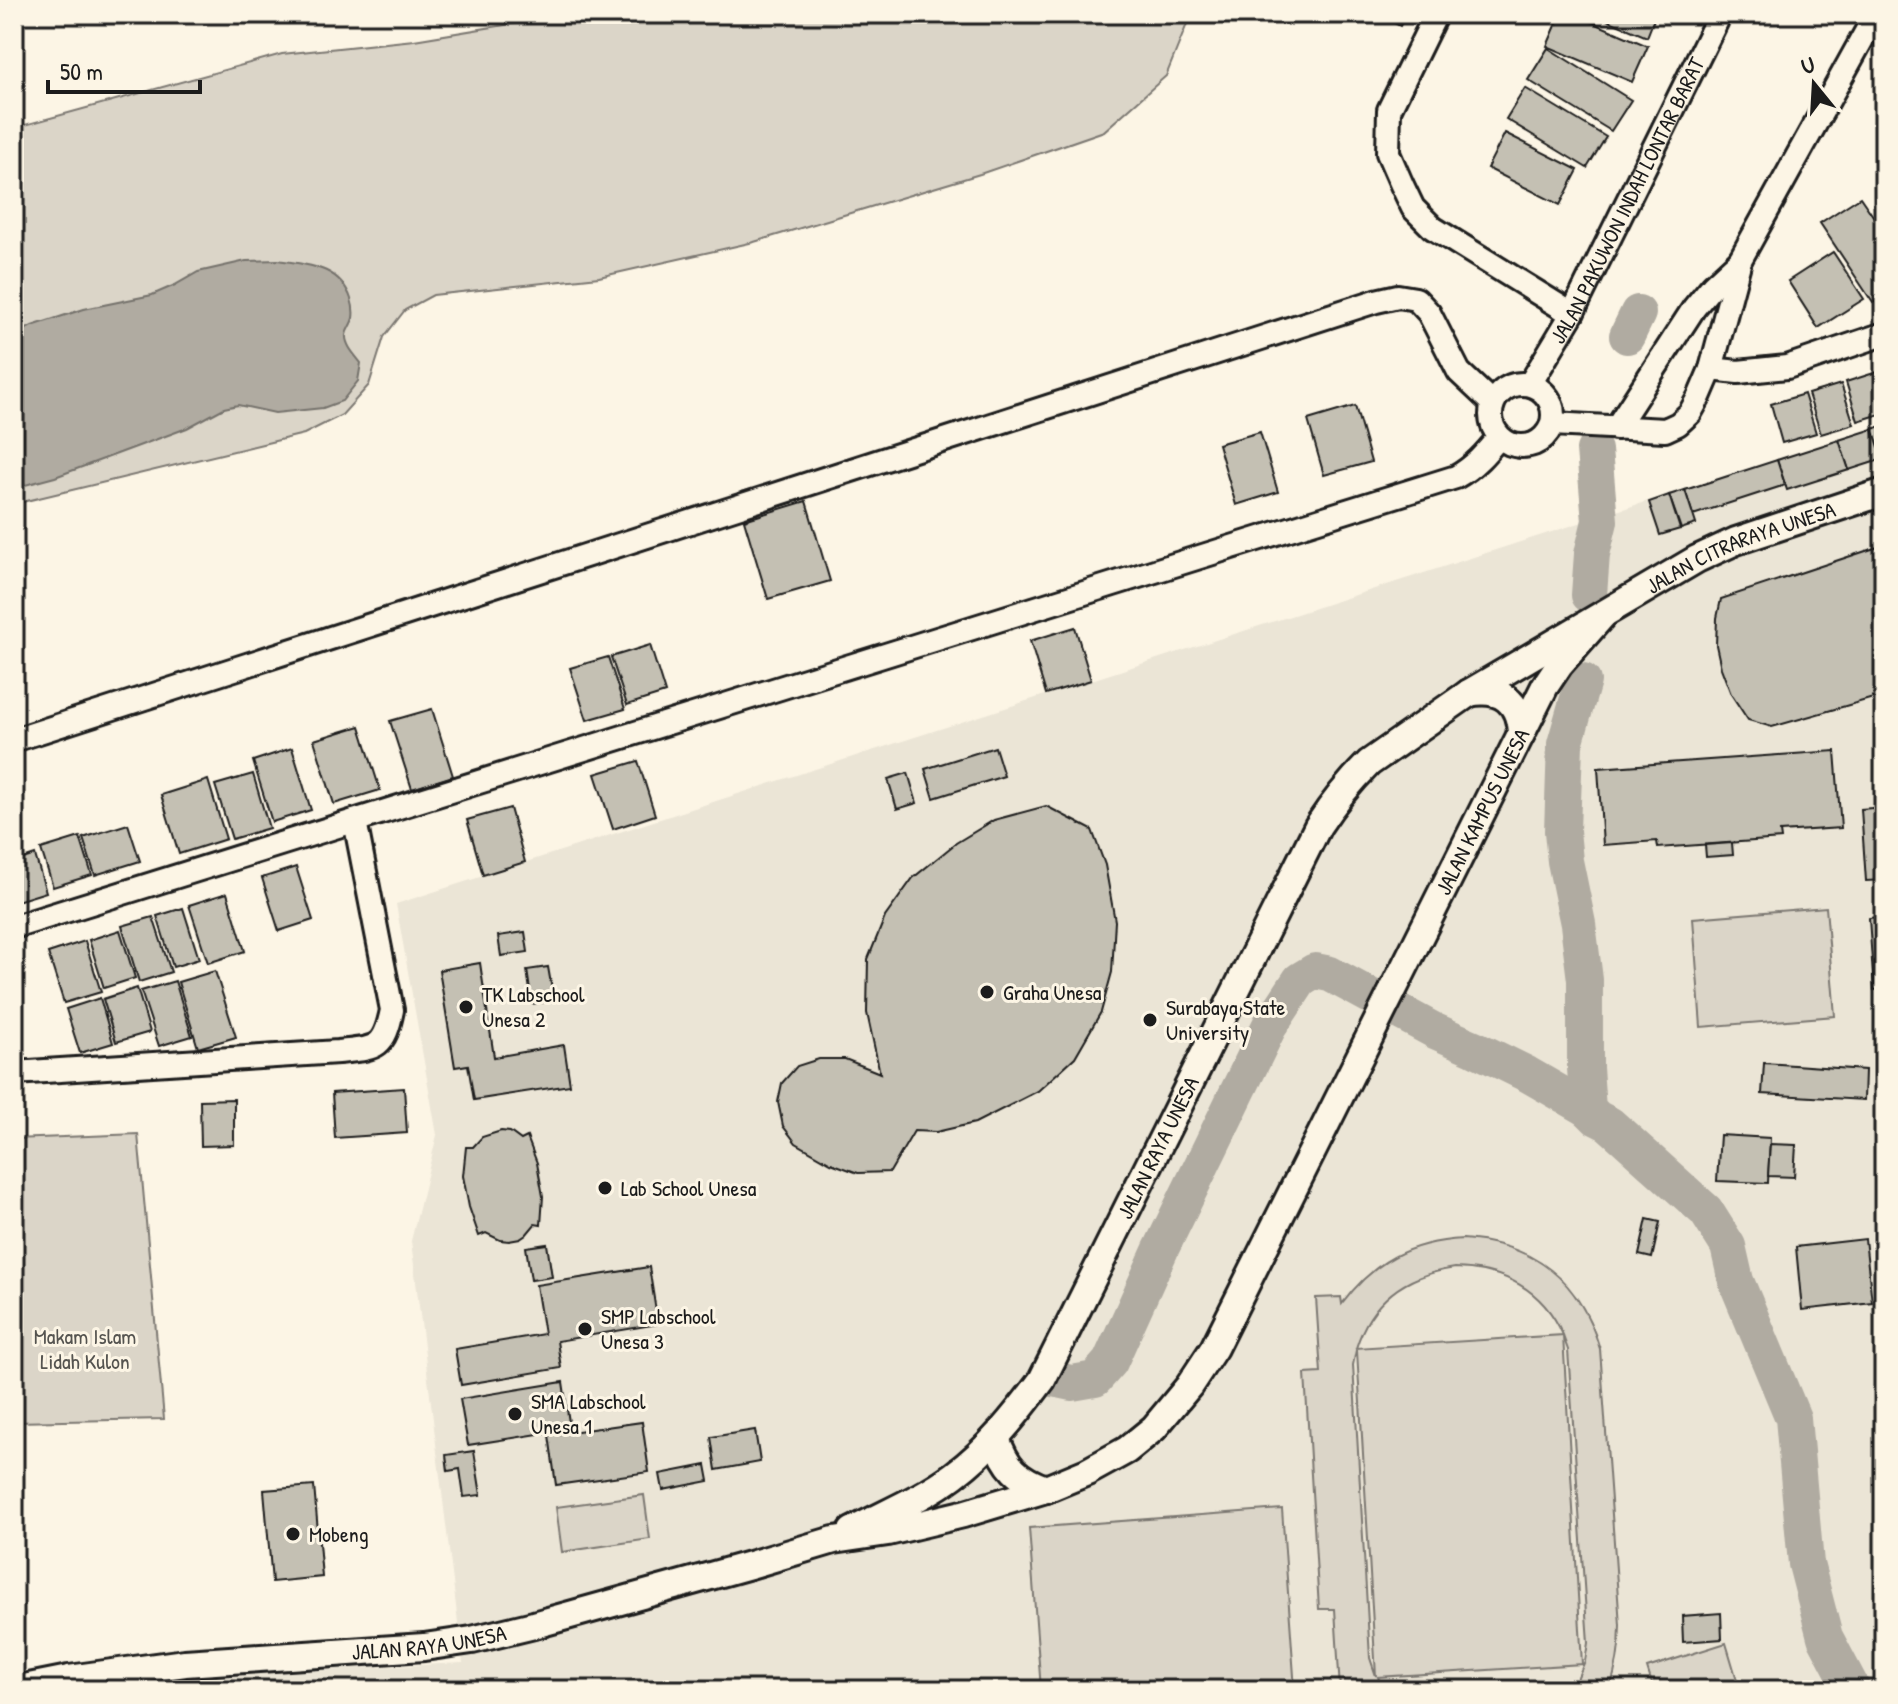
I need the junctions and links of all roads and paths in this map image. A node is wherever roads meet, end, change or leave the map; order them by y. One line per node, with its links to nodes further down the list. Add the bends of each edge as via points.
1 (1436, 14): 5 (street, via 1389,110 1388,153 1402,185 1413,208 1433,228)
2 (1720, 14): 5 (street, JALAN PAKUWON INDAH LONTAR BARAT)
3 (1876, 14): 4 (street)
4 (1740, 260): 7 (street); 11 (street, via 1694,308)
5 (1572, 314): 8 (street, JALAN PAKUWON INDAH LONTAR BARAT)
6 (1884, 334): 7 (street, via 1787,367)
7 (1711, 369): 11 (street, via 1690,413 1678,424 1665,430)
8 (1530, 384): 9 (street, via 1507,387); 10 (street, via 1550,400)
9 (1492, 403): 12 (street, via 1490,421); 17 (street, via 1459,372 1429,313 1416,299 1398,296)
10 (1552, 424): 11 (street); 12 (street, via 1542,439 1525,446)
11 (1616, 428)
12 (1499, 437): 18 (street, via 1456,477)
13 (1884, 492): 14 (main road, JALAN CITRARAYA UNESA, via 1736,541)
14 (1603, 615): 15 (main road, JALAN RAYA UNESA); 16 (main road, JALAN KAMPUS UNESA, via 1559,665)
15 (1469, 693): 16 (main road, via 1482,690 1507,698 1521,721); 22 (main road, JALAN RAYA UNESA, via 1369,763 1318,826 1042,1380)
16 (1521, 734): 20 (main road, JALAN KAMPUS UNESA)
17 (14, 740)
18 (355, 821): 19 (street); 21 (street, via 392,1010 380,1042 338,1052)
19 (14, 927)
20 (1379, 1019): 23 (main road, JALAN RAYA UNESA, via 1214,1348 1189,1386 1154,1428 1127,1450)
21 (14, 1073)
22 (996, 1438): 23 (main road, via 1013,1471); 24 (main road, JALAN RAYA UNESA, via 952,1477)
23 (1046, 1489): 24 (main road, JALAN RAYA UNESA, via 923,1524)
24 (834, 1540): 25 (main road, JALAN RAYA UNESA, via 472,1640 185,1663)
25 (14, 1690)

